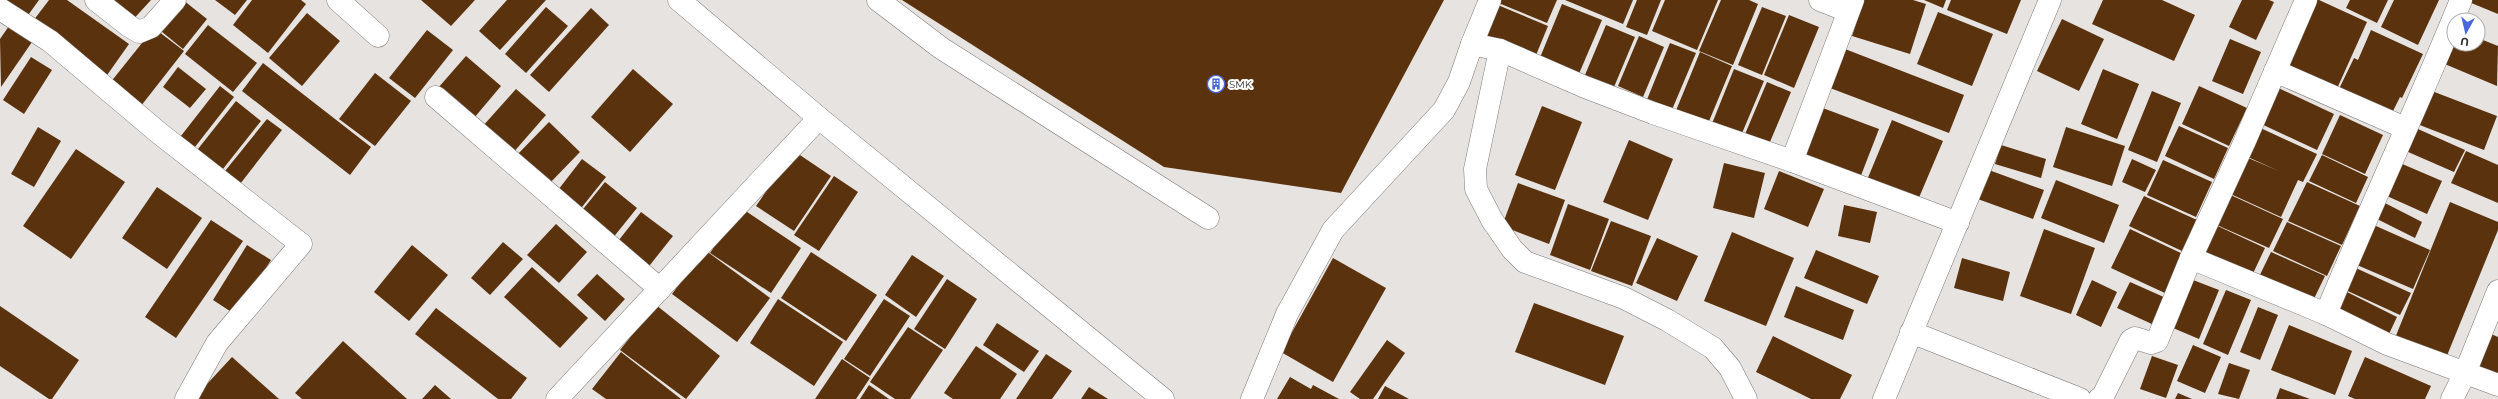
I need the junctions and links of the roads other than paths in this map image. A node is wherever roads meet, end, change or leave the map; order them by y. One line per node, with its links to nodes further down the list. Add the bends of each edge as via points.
1 (96, 0): 2 (street, via 139,32 151,27)
2 (175, 0)
3 (338, 0): 13 (street)
4 (679, 0): 18 (street)
5 (878, 0): 21 (street, via 941,48)
6 (1490, 0): 14 (street)
7 (1820, 0): 11 (street)
8 (2050, 0): 22 (street)
9 (2306, 0): 16 (street)
10 (2461, 0): 19 (street)
11 (1851, 5): 20 (street)
12 (0, 9): 31 (street, via 50,42 159,133 300,244 217,343)
13 (378, 36)
14 (1472, 44): 15 (street); 33 (street, via 1459,82 1444,110 1333,230 1288,314)
15 (1500, 50): 20 (street, via 1653,113); 34 (street, via 1475,177 1476,189 1492,220 1512,249 1525,262 1624,298 1713,348 1730,368)
16 (2275, 71): 19 (street); 23 (street)
17 (436, 97): 24 (street)
18 (819, 118): 24 (street); 32 (street)
19 (2405, 128): 26 (street)
20 (1792, 161): 22 (street)
21 (1208, 218)
22 (1958, 223): 27 (street)
23 (2191, 258): 26 (street); 37 (street, via 2157,341 2151,343 2135,338 2131,340 2103,396)
24 (660, 289): 30 (street)
25 (2498, 291): 28 (street)
26 (2326, 314): 28 (street, via 2387,344)
27 (1911, 332): 35 (street); 36 (street)
28 (2465, 374): 29 (street); 38 (street)
29 (2498, 385)
30 (564, 396)
31 (186, 399)
32 (1163, 399)
33 (1252, 399)
34 (1746, 399)
35 (1884, 399)
36 (2080, 399)
37 (2099, 399)
38 (2452, 399)

